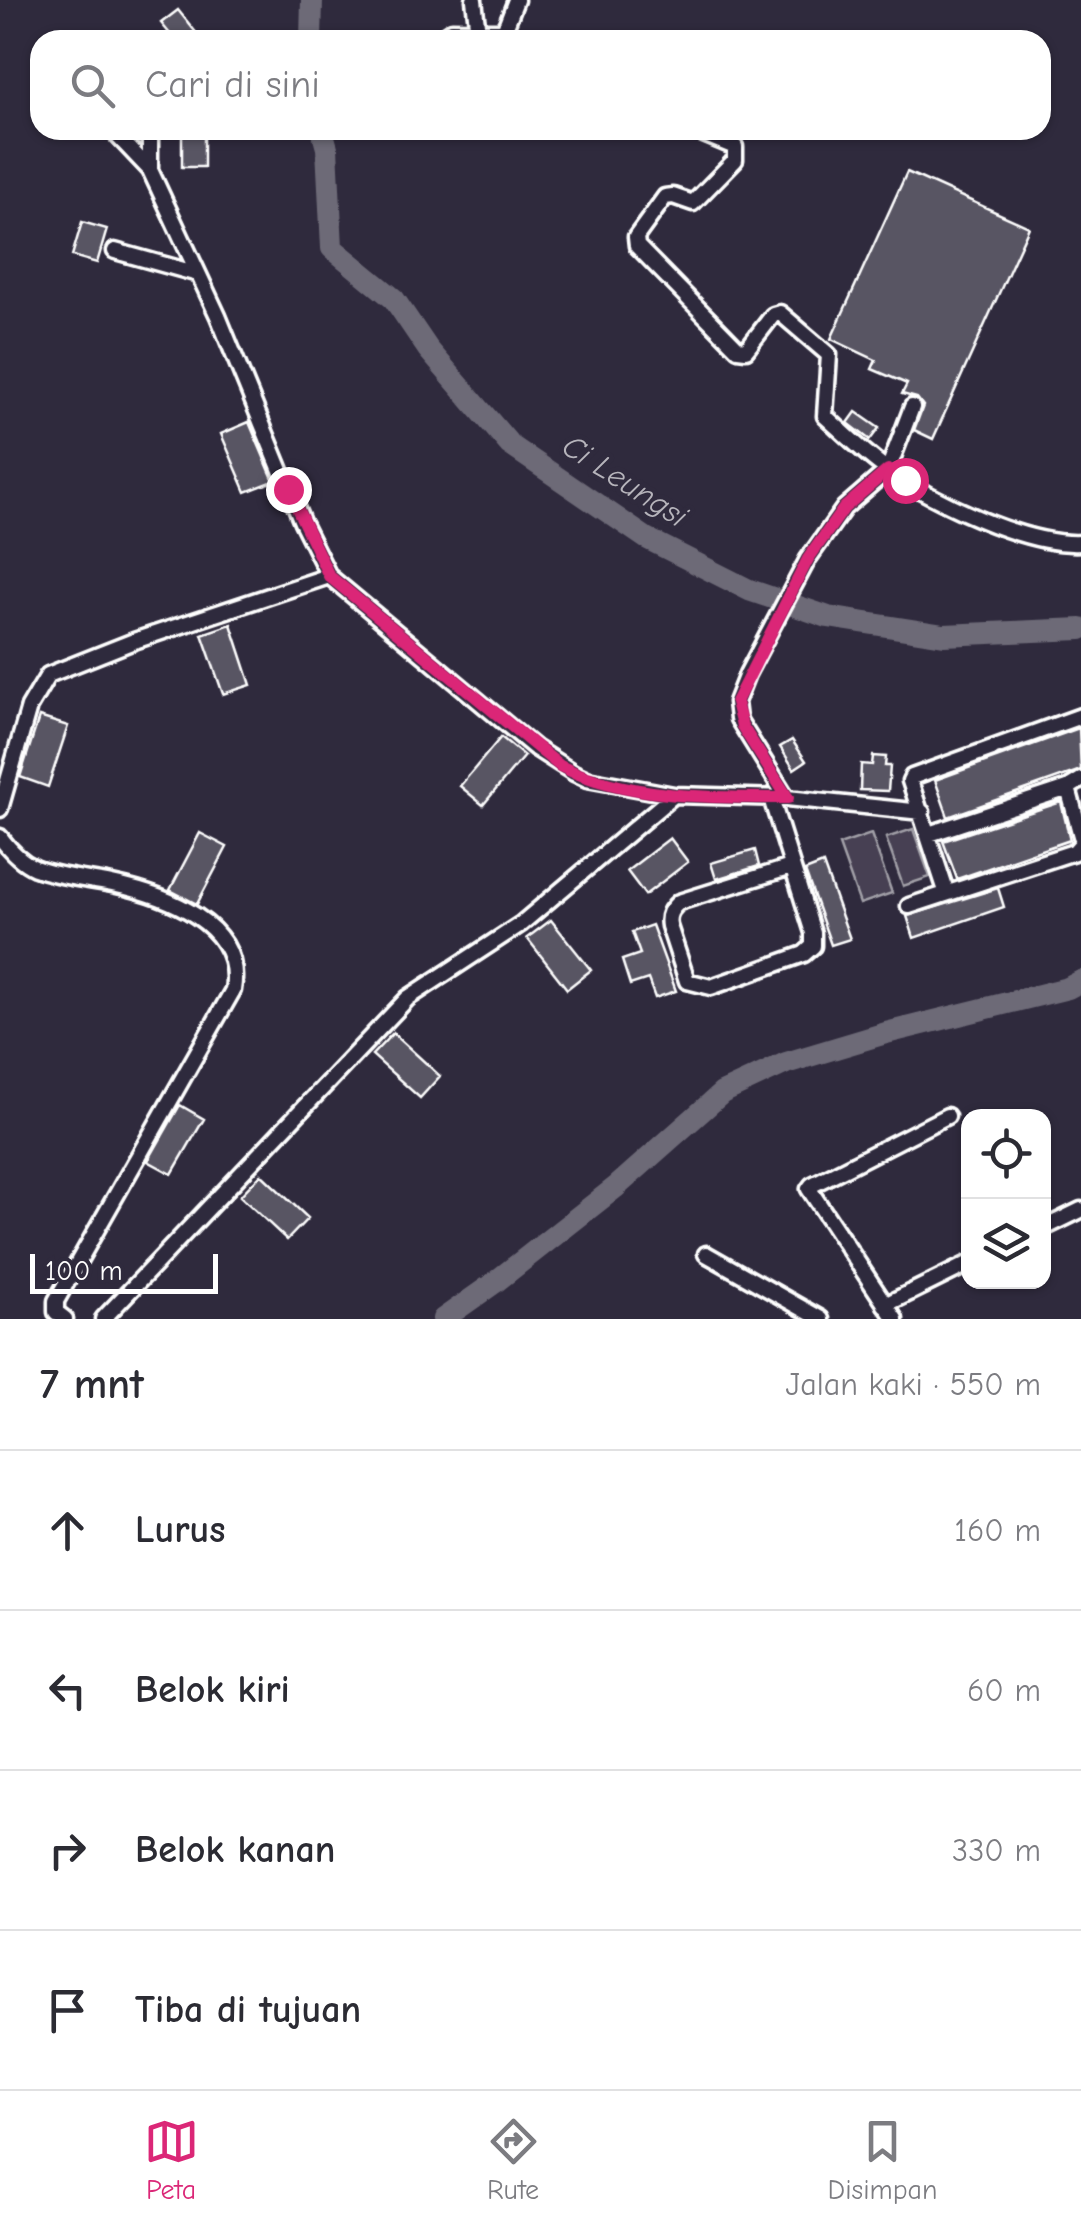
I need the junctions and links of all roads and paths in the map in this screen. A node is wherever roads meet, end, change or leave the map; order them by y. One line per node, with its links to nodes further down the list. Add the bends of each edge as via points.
1 (474, 0): 3 (street)
2 (516, 0): 4 (street)
3 (478, 30)
4 (504, 30)
5 (122, 140): 8 (street)
6 (150, 140): 8 (street)
7 (718, 140): 12 (street, via 735,147 736,160 693,204 665,198 635,244 738,350 746,350 780,313 827,351 825,416)
8 (150, 170): 10 (street)
9 (116, 252): 10 (street)
10 (198, 274): 14 (street)
11 (912, 407): 12 (street)
12 (888, 470): 13 (street, via 1019,534); 19 (street, via 844,508 808,559 736,702 738,719)
13 (1081, 543)
14 (329, 576): 17 (street, via 560,766 588,779); 20 (street, via 48,675 29,707)
15 (1081, 716): 21 (street, via 913,775)
16 (1075, 784): 22 (street); 23 (street)
17 (674, 795): 18 (street); 36 (street, via 521,924 408,998)
18 (771, 798): 19 (street); 26 (street)
19 (788, 798): 21 (street)
20 (0, 809)
21 (922, 812): 22 (street)
22 (929, 834): 27 (street)
23 (1081, 836)
24 (0, 837): 35 (street, via 34,867 139,891 208,923 225,941 236,975 234,990 56,1301)
25 (1081, 844): 27 (street, via 1074,852)
26 (791, 867): 26 (street, via 813,933 810,951 711,987 687,981 668,926 672,908)
27 (946, 891): 28 (street)
28 (909, 906)
29 (947, 1116): 34 (street, via 809,1189)
30 (1081, 1210): 31 (street)
31 (1051, 1225)
32 (706, 1254): 37 (street)
33 (961, 1267): 34 (street)
34 (885, 1305): 38 (street)
35 (65, 1319)
36 (104, 1319)
37 (821, 1319)
38 (895, 1319)

